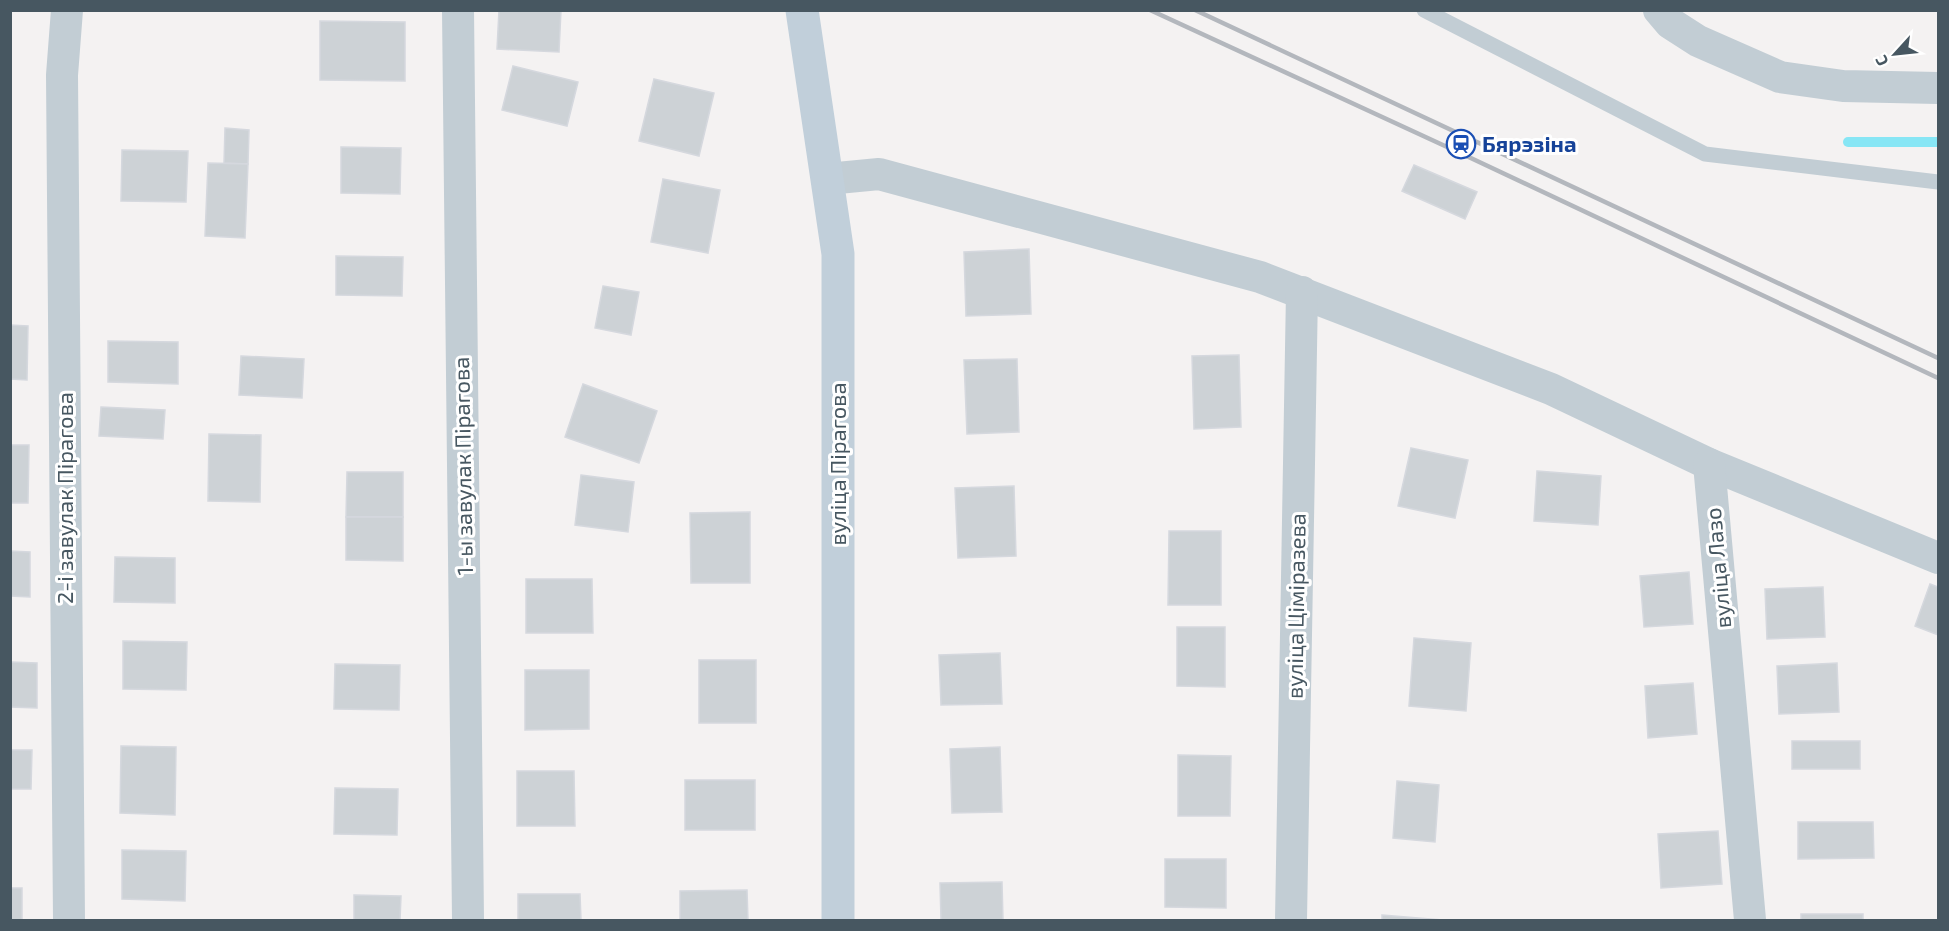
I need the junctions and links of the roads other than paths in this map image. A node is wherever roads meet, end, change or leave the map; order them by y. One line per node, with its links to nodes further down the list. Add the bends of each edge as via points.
1 (458, 10): 13 (street, 1-ы завулак Пірагова)
2 (802, 10): 7 (main road, вуліца Пірагова)
3 (1424, 10): 8 (lane, via 1705,154)
4 (1659, 10): 6 (street, via 1670,23 1698,41 1780,77 1843,86)
5 (66, 17): 12 (street, 2-і завулак Пірагова, via 62,75)
6 (1938, 88)
7 (828, 179): 9 (street, via 879,174 1260,277); 14 (main road, вуліца Пірагова, via 838,254)
8 (1938, 182)
9 (1302, 292): 10 (street, via 1551,389); 15 (street, вуліца Ціміразева)
10 (1709, 464): 11 (street, вуліца Лазо); 16 (street, вуліца Лазо)
11 (1938, 558)
12 (69, 921)
13 (468, 921)
14 (838, 921)
15 (1291, 921)
16 (1750, 921)

